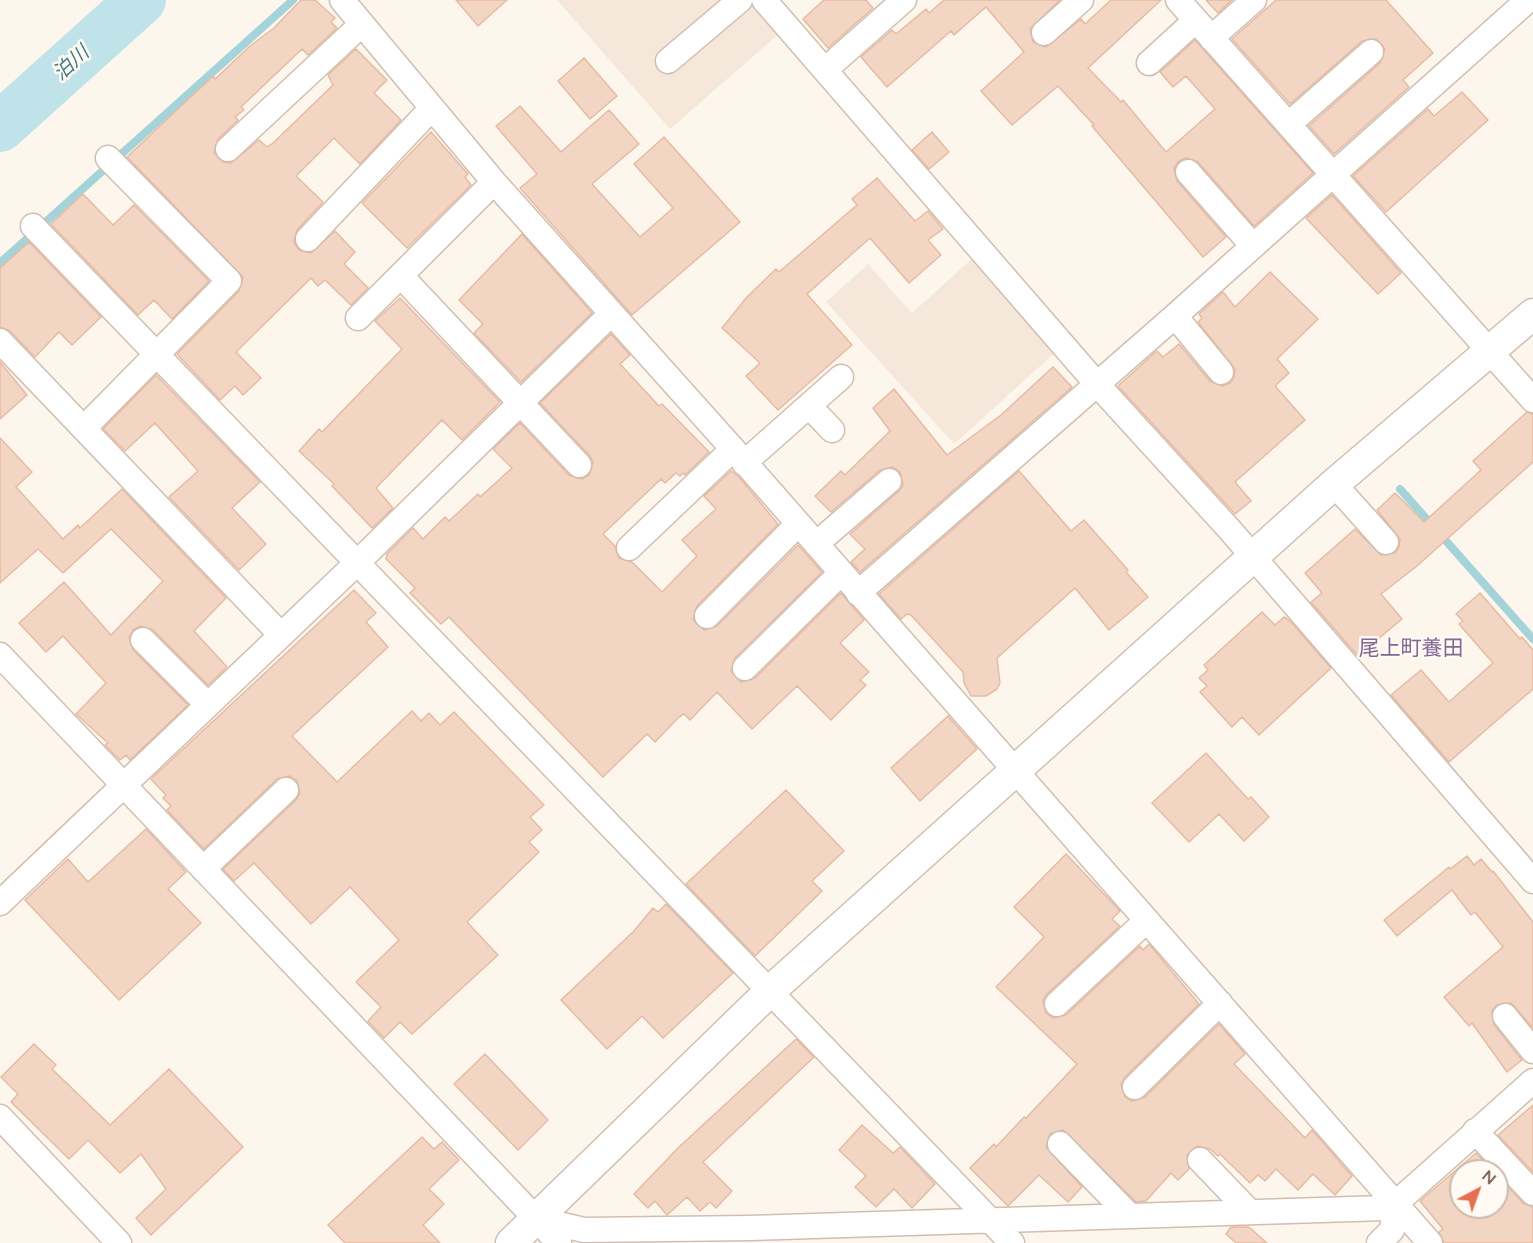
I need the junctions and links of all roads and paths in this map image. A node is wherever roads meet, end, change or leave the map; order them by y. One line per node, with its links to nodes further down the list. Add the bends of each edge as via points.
1 (342, 0): 9 (street)
2 (740, 0): 13 (street)
3 (765, 0): 15 (street)
4 (904, 0): 15 (street)
5 (1081, 0): 11 (street)
6 (1178, 0): 10 (street)
7 (1254, 0): 10 (street)
8 (1528, 0): 21 (street)
9 (362, 24): 16 (street); 18 (street)
10 (1204, 29): 14 (street); 17 (street)
11 (1044, 33)
12 (1371, 52): 17 (street)
13 (668, 61)
14 (1149, 63)
15 (826, 69): 36 (street)
16 (432, 108): 22 (street); 24 (street)
17 (1290, 124): 21 (street)
18 (228, 149)
19 (108, 158): 33 (street, via 229,281)
20 (1188, 172): 25 (street)
21 (1333, 174): 25 (street); 32 (street)
22 (494, 182): 26 (street); 27 (street)
23 (33, 226): 33 (street)
24 (308, 239)
25 (1253, 246): 29 (street)
26 (401, 276): 30 (street); 38 (street)
27 (611, 314): 38 (street); 42 (street)
28 (1533, 314): 32 (street)
29 (1175, 316): 34 (street); 36 (street)
30 (358, 318)
31 (0, 341): 40 (street)
32 (1491, 352): 37 (street); 45 (street)
33 (157, 353): 40 (street); 51 (street)
34 (1221, 372)
35 (841, 377): 39 (street)
36 (1096, 383): 50 (street); 53 (street)
37 (1533, 400)
38 (520, 404): 43 (street); 51 (street)
39 (809, 406): 41 (street); 42 (street)
40 (84, 428): 55 (street)
41 (832, 430)
42 (739, 456): 46 (street); 49 (street)
43 (579, 465)
44 (889, 481): 48 (street)
45 (1334, 484): 47 (street); 50 (street)
46 (798, 524): 48 (street); 54 (street)
47 (1386, 542)
48 (816, 544): 52 (street)
49 (629, 548)
50 (1254, 558): 60 (street); 64 (street)
51 (358, 562): 55 (street); 67 (street)
52 (841, 573): 53 (street); 58 (street)
53 (858, 593): 60 (street)
54 (707, 616)
55 (281, 635): 59 (street)
56 (143, 640): 59 (street)
57 (0, 655): 61 (street)
58 (745, 668)
59 (208, 705): 61 (street)
60 (1014, 772): 66 (street); 67 (street)
61 (124, 786): 63 (street); 65 (street)
62 (286, 790): 63 (street)
63 (203, 869): 83 (street)
64 (1533, 881)
65 (0, 903)
66 (1146, 921): 68 (street); 69 (street)
67 (769, 992): 82 (street); 83 (street)
68 (1057, 1004)
69 (1220, 1004): 73 (street); 79 (street)
70 (1505, 1016): 71 (street)
71 (1533, 1050)
72 (1533, 1081): 75 (street)
73 (1135, 1087)
74 (0, 1117): 85 (street)
75 (1475, 1131): 78 (street); 79 (street)
76 (1060, 1144): 81 (street)
77 (1200, 1160): 80 (street)
78 (1533, 1193)
79 (1395, 1204): 80 (street, via 1384,1208); 89 (street, via 1392,1230); 90 (street)
80 (1249, 1211): 81 (street)
81 (1129, 1215): 82 (street)
82 (989, 1219): 84 (street); 88 (street)
83 (536, 1220): 84 (street, via 584,1230); 86 (street); 87 (street)
84 (758, 1236)
85 (119, 1243)
86 (512, 1243)
87 (559, 1243)
88 (1012, 1243)
89 (1378, 1243)
90 (1430, 1243)

